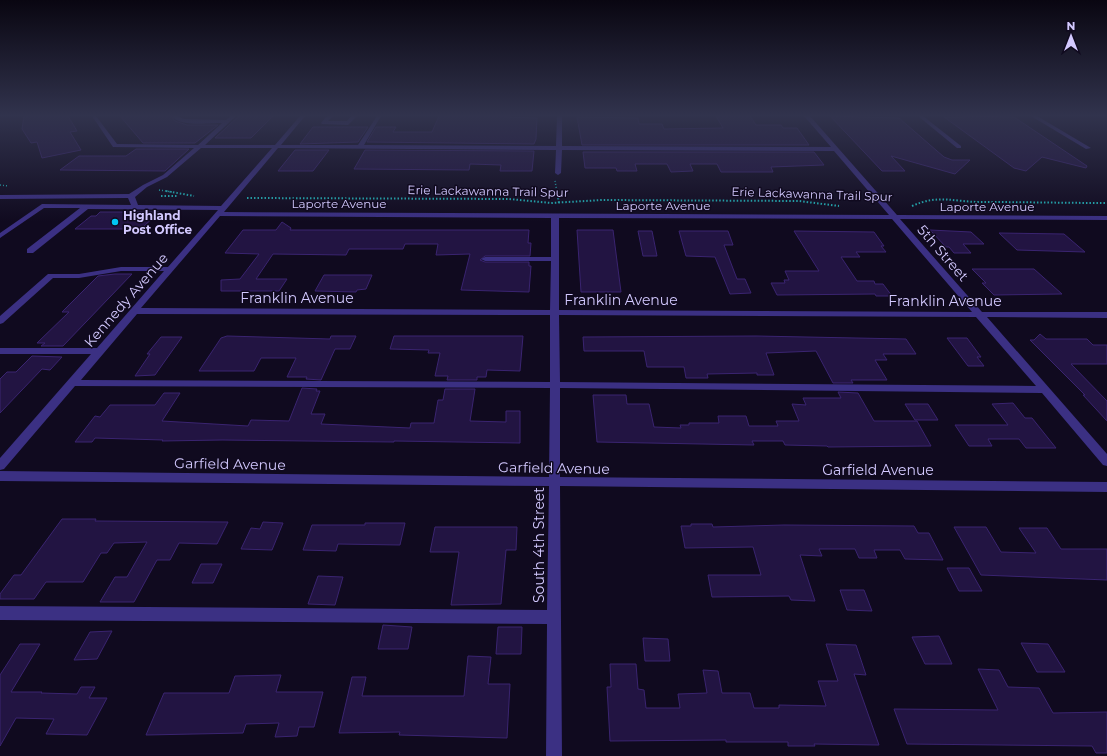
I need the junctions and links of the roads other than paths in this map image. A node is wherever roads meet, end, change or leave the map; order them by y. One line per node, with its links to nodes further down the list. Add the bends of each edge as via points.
1 (193, 151): 6 (street, via 165,176)
2 (273, 151): 10 (street, Kennedy Avenue)
3 (559, 151): 5 (street)
4 (838, 151): 13 (street, 5th Street)
5 (558, 173)
6 (131, 196): 7 (street); 9 (street)
7 (0, 197)
8 (87, 206): 9 (street); 15 (street, via 42,206); 16 (street)
9 (134, 207): 10 (street)
10 (225, 208): 11 (street, Kennedy Avenue)
11 (220, 214): 12 (street, Laporte Avenue); 19 (street, Kennedy Avenue)
12 (555, 215): 13 (street, Laporte Avenue); 18 (street, South 4th Street)
13 (894, 217): 14 (street, Laporte Avenue); 22 (street, 5th Street)
14 (1107, 218)
15 (1, 235)
16 (30, 251)
17 (485, 259): 18 (street)
18 (554, 259): 21 (street, South 4th Street)
19 (172, 269): 20 (street, Kennedy Avenue); 24 (street, via 121,269 79,276 51,276)
20 (136, 311): 21 (street, Franklin Avenue); 26 (street, Kennedy Avenue)
21 (554, 314): 22 (street, Franklin Avenue); 28 (street, South 4th Street)
22 (979, 315): 23 (street, Franklin Avenue); 29 (street, 5th Street)
23 (1107, 315)
24 (0, 321)
25 (0, 351): 26 (street)
26 (101, 351): 27 (street, Kennedy Avenue)
27 (72, 383): 28 (street); 31 (street, Kennedy Avenue)
28 (554, 385): 29 (street); 33 (street, South 4th Street)
29 (1044, 390): 30 (street, 5th Street)
30 (1107, 462)
31 (0, 466)
32 (0, 476): 33 (street, Garfield Avenue)
33 (555, 483): 34 (street, Garfield Avenue); 36 (street, South 4th Street)
34 (1107, 487)
35 (0, 613): 36 (street)
36 (554, 617): 37 (street, South 4th Street)
37 (554, 756)

